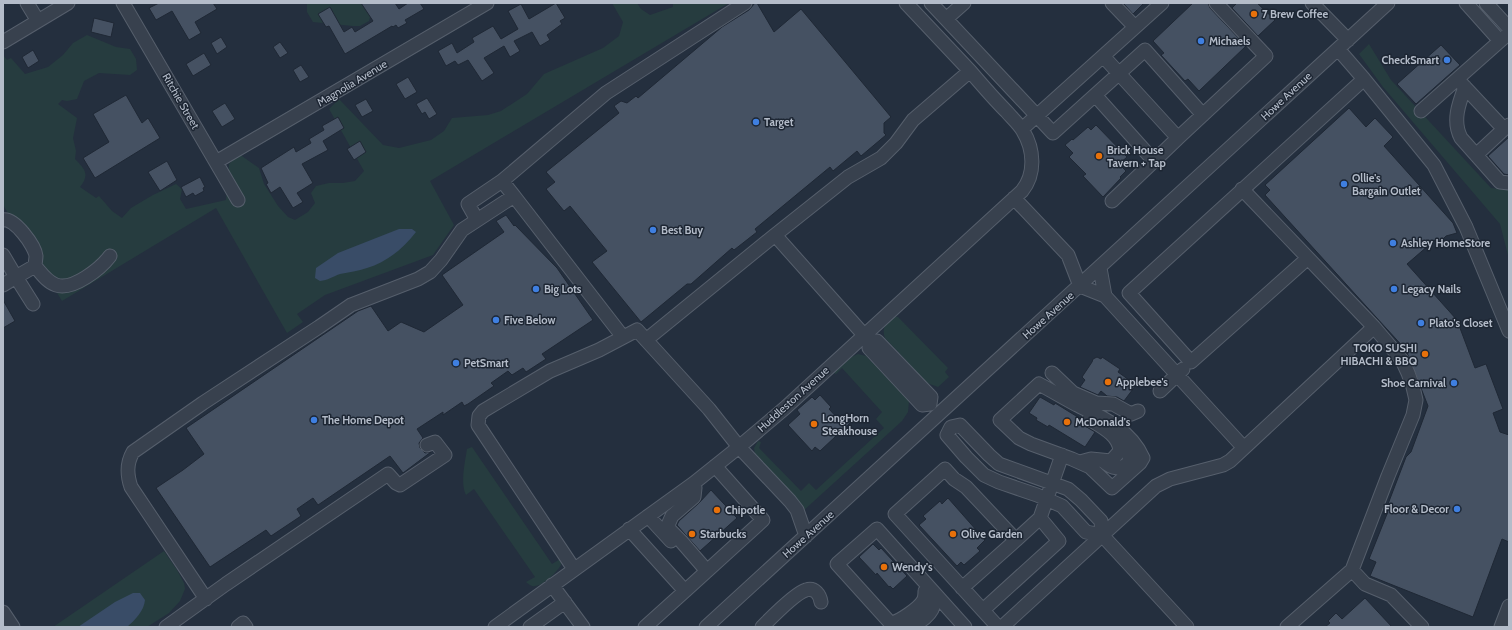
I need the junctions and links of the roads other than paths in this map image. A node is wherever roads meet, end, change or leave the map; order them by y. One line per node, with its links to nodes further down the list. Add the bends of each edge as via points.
1 (27, 3): 17 (street)
2 (68, 3): 17 (street)
3 (123, 3): 37 (street, Ritchie Street)
4 (487, 3): 37 (street, Magnolia Avenue)
5 (745, 3): 38 (street, via 606,93)
6 (906, 3): 24 (street, Huddleston Avenue)
7 (931, 3): 16 (street)
8 (964, 3): 16 (street)
9 (1112, 3): 18 (street)
10 (1162, 3): 18 (street)
11 (1216, 3): 30 (street, via 1266,56)
12 (1312, 3): 22 (street)
13 (1388, 3): 22 (street, Howe Avenue)
14 (1466, 3): 20 (street)
15 (1486, 3): 19 (street)
16 (946, 19): 31 (street)
17 (38, 21): 21 (street)
18 (1135, 27): 23 (street)
19 (1509, 28)
20 (1505, 37): 27 (street)
21 (3, 42)
22 (1343, 44): 26 (street); 52 (street, Howe Avenue)
23 (1103, 56): 25 (street); 31 (street)
24 (970, 71): 33 (street, Huddleston Avenue); 47 (street, via 913,120 884,155 848,177)
25 (1119, 73): 28 (street); 30 (street, via 1146,50); 34 (street)
26 (1364, 79): 40 (street); 59 (street, via 1434,165 1466,227)
27 (1461, 83): 29 (street); 32 (street); 35 (street, via 1456,126 1461,138)
28 (1095, 95): 31 (street, via 1053,133); 36 (street)
29 (1421, 111)
30 (1203, 115): 34 (street)
31 (1038, 116): 33 (street)
32 (1507, 127): 35 (street)
33 (1022, 129): 42 (street, Huddleston Avenue, via 1029,144 1032,164 1029,180)
34 (1178, 138): 36 (street)
35 (1476, 156): 39 (street, via 1500,182)
36 (1154, 161): 44 (street)
37 (216, 162): 43 (street, Ritchie Street)
38 (502, 181): 41 (street); 46 (street, via 468,204)
39 (1509, 183)
40 (1242, 189): 50 (street); 63 (street, via 1129,293)
41 (514, 196): 46 (street); 61 (street)
42 (1014, 198): 55 (street, via 1068,255); 60 (street, Huddleston Avenue)
43 (238, 200)
44 (1112, 201)
45 (3, 220): 51 (street, via 14,222 28,240 36,255)
46 (477, 220): 95 (street, via 462,230 430,272 351,305 133,452 127,471 131,487)
47 (775, 235): 60 (street); 62 (street)
48 (3, 255): 53 (street)
49 (110, 256): 51 (street, via 96,271 83,279 58,286)
50 (1308, 258): 58 (street); 63 (street)
51 (35, 266): 53 (street)
52 (1100, 268): 55 (street, Howe Avenue); 56 (street)
53 (16, 277): 54 (street); 57 (street)
54 (3, 285)
55 (1080, 286): 56 (street); 70 (street, Howe Avenue)
56 (1105, 296): 65 (street)
57 (33, 304)
58 (1374, 328): 74 (street); 89 (street, via 1402,360 1416,400 1413,415)
59 (1509, 330)
60 (864, 335): 73 (street, Huddleston Avenue)
61 (623, 337): 62 (street, via 636,330); 88 (street, via 550,371 483,411 478,419 478,425)
62 (646, 340): 73 (street, via 709,409)
63 (1191, 362): 65 (street)
64 (1052, 373): 69 (street, via 1073,393 1089,401 1113,404 1131,414)
65 (1177, 375): 67 (street); 74 (street)
66 (1036, 387): 75 (street, via 1000,420 1019,438); 76 (street, via 1098,425 1117,440 1120,451 1111,461 1091,459); 76 (street, via 1039,384 1111,422 1136,446 1143,458 1112,488 1090,467)
67 (1160, 391)
68 (930, 404): 68 (street, via 931,397 877,341 870,341 869,348 922,405); 70 (street)
69 (1138, 411)
70 (940, 414): 71 (street); 86 (street, Howe Avenue)
71 (951, 427): 79 (street, via 960,425 999,464); 80 (street, via 947,435 984,475)
72 (428, 445): 95 (street, via 435,442 445,455 400,485 388,474)
73 (739, 447): 77 (street, Huddleston Avenue); 86 (street, via 797,510)
74 (1244, 448): 85 (street, via 1223,465 1161,483)
75 (1062, 455): 76 (street); 79 (street)
76 (1080, 462)
77 (715, 466): 78 (street, Huddleston Avenue); 90 (street, via 763,520)
78 (694, 483): 81 (street, Huddleston Avenue); 90 (street, via 694,497 672,516 668,525)
79 (1052, 483): 80 (street); 85 (street, via 1068,489 1081,500 1100,521)
80 (1046, 499): 82 (street); 85 (street, via 1062,506 1086,532)
81 (648, 516): 83 (street, Huddleston Avenue); 90 (street)
82 (1040, 518): 87 (street); 99 (street, via 1059,541)
83 (629, 529): 88 (street, Huddleston Avenue); 93 (street)
84 (872, 532): 94 (street); 101 (street, via 837,564); 113 (street, via 877,529)
85 (1102, 535): 115 (street); 116 (street)
86 (806, 536): 110 (street, Howe Avenue)
87 (1016, 540): 92 (street); 92 (street, via 945,469 895,514)
88 (574, 569): 91 (street, Huddleston Avenue)
89 (1352, 570): 117 (street); 118 (street, via 1365,584 1391,595)
90 (705, 573): 93 (street)
91 (552, 585): 96 (street); 106 (street, Huddleston Avenue)
92 (962, 588): 99 (street)
93 (685, 591): 109 (street)
94 (925, 591): 101 (street, via 923,601); 112 (street, via 934,600 933,606 922,620)
95 (206, 598): 103 (street)
96 (565, 602): 107 (street); 108 (street)
97 (821, 602): 111 (street, via 816,591 804,590)
98 (1509, 606): 119 (street)
99 (983, 610): 114 (street)
100 (3, 612): 102 (street)
101 (892, 625)
102 (13, 627)
103 (166, 627)
104 (238, 627): 105 (street, via 243,623)
105 (246, 627)
106 (495, 627)
107 (530, 627)
108 (583, 627)
109 (645, 627)
110 (706, 627)
111 (762, 627)
112 (906, 627)
113 (964, 627)
114 (998, 627)
115 (1002, 627)
116 (1187, 627)
117 (1287, 627)
118 (1422, 627)
119 (1501, 627)

